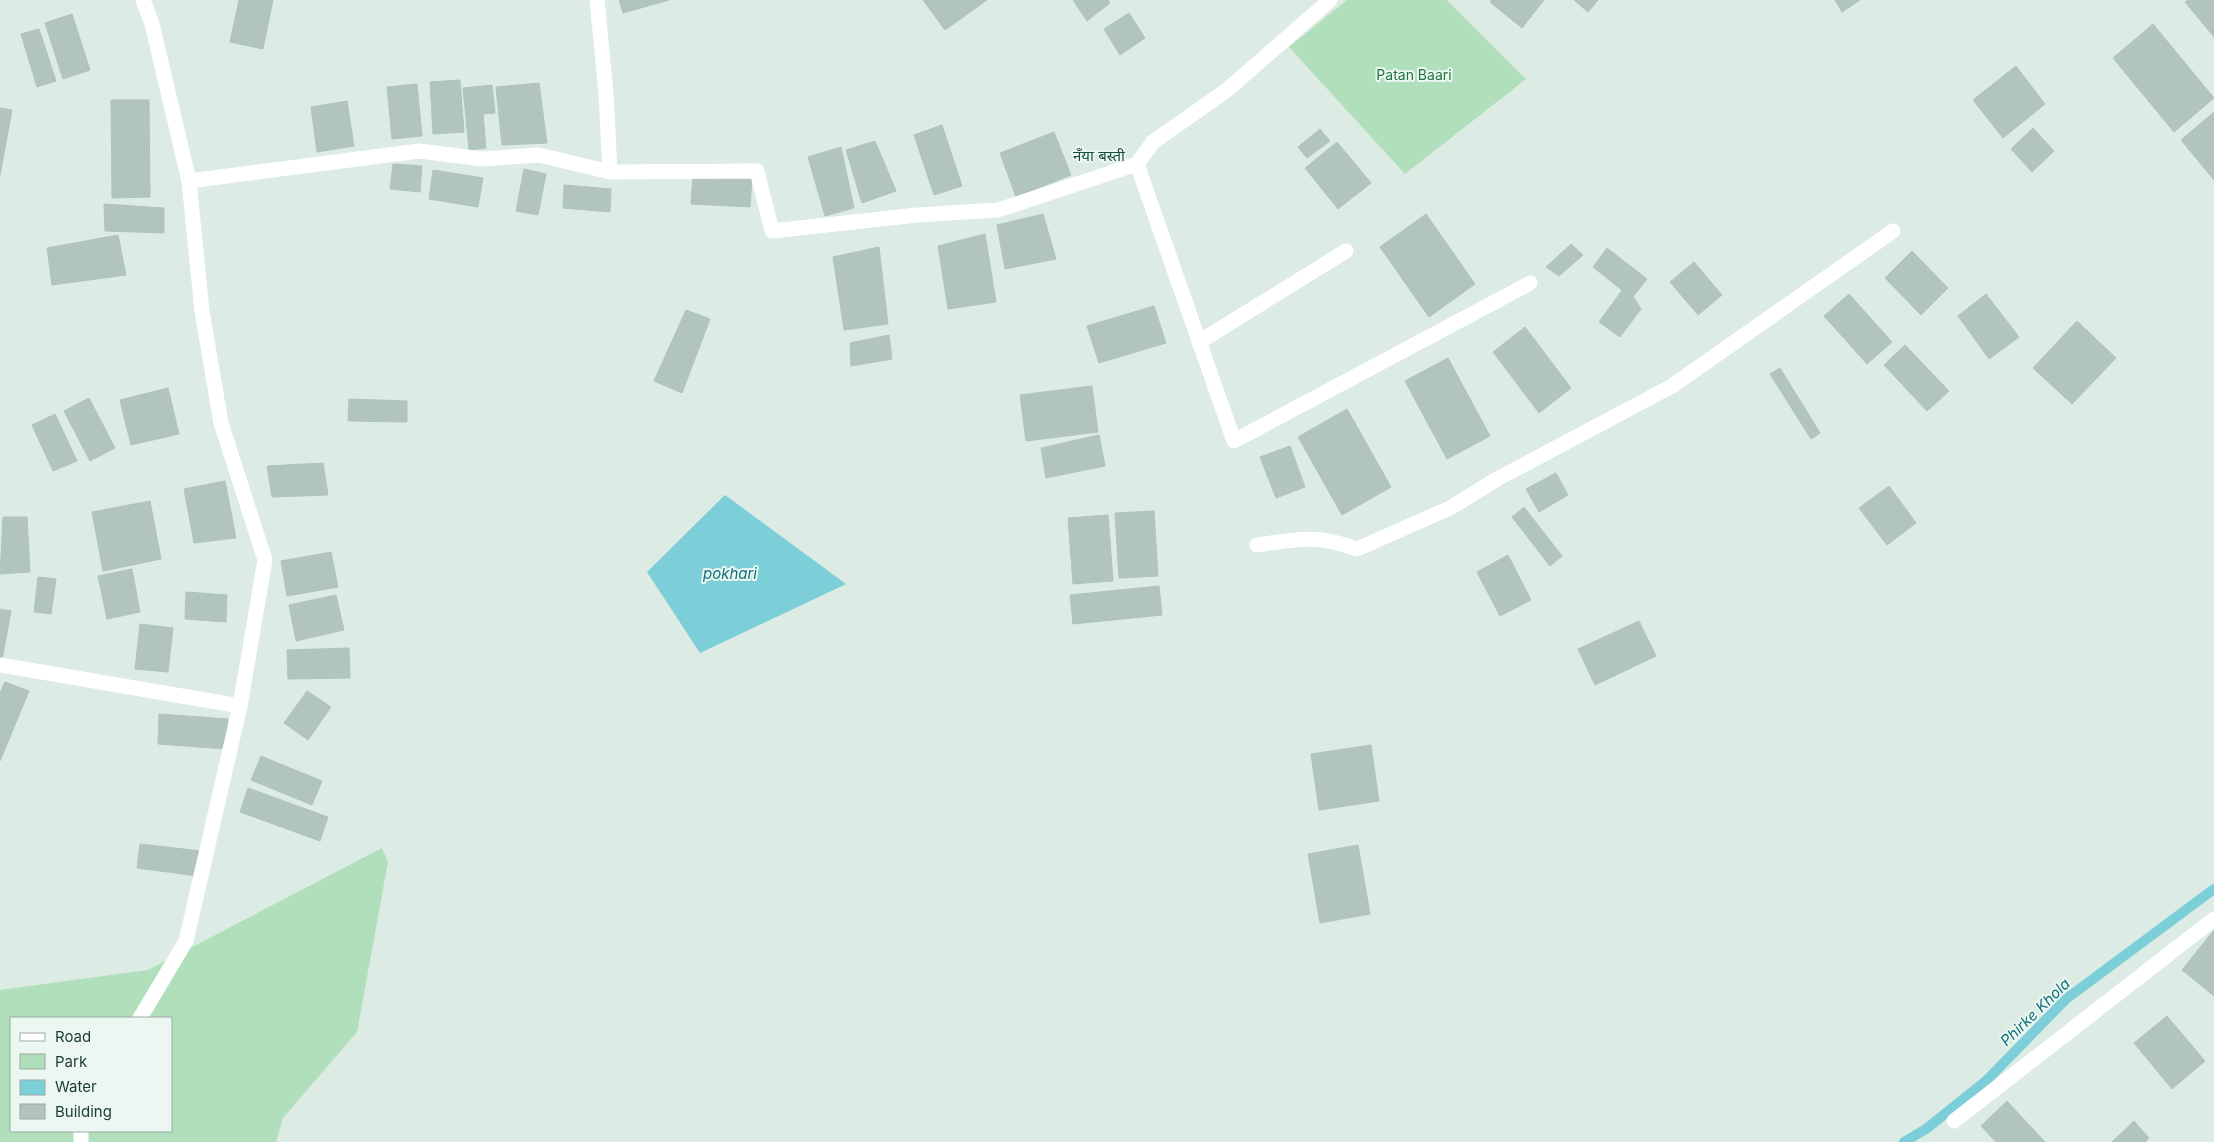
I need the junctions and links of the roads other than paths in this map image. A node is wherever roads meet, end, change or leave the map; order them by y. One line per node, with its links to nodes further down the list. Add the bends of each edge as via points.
1 (143, 0): 6 (street, via 152,24)
2 (596, 0): 5 (street)
3 (1330, 0): 4 (street, via 1227,90 1153,142)
4 (1137, 164): 5 (street, via 998,210 917,215 772,231 756,171); 10 (street)
5 (610, 172): 6 (street, via 539,155 483,159 419,152)
6 (189, 181): 13 (street, via 202,312 221,423 265,560)
7 (1893, 231): 11 (street, via 1672,386 1450,508 1357,549 1313,538)
8 (1346, 251): 10 (street)
9 (1530, 283): 10 (street, via 1234,441)
10 (1199, 342)
11 (1257, 545)
12 (0, 665): 13 (street)
13 (240, 706): 15 (street, via 186,940)
14 (2214, 919): 16 (street)
15 (141, 1017)
16 (1954, 1121)

